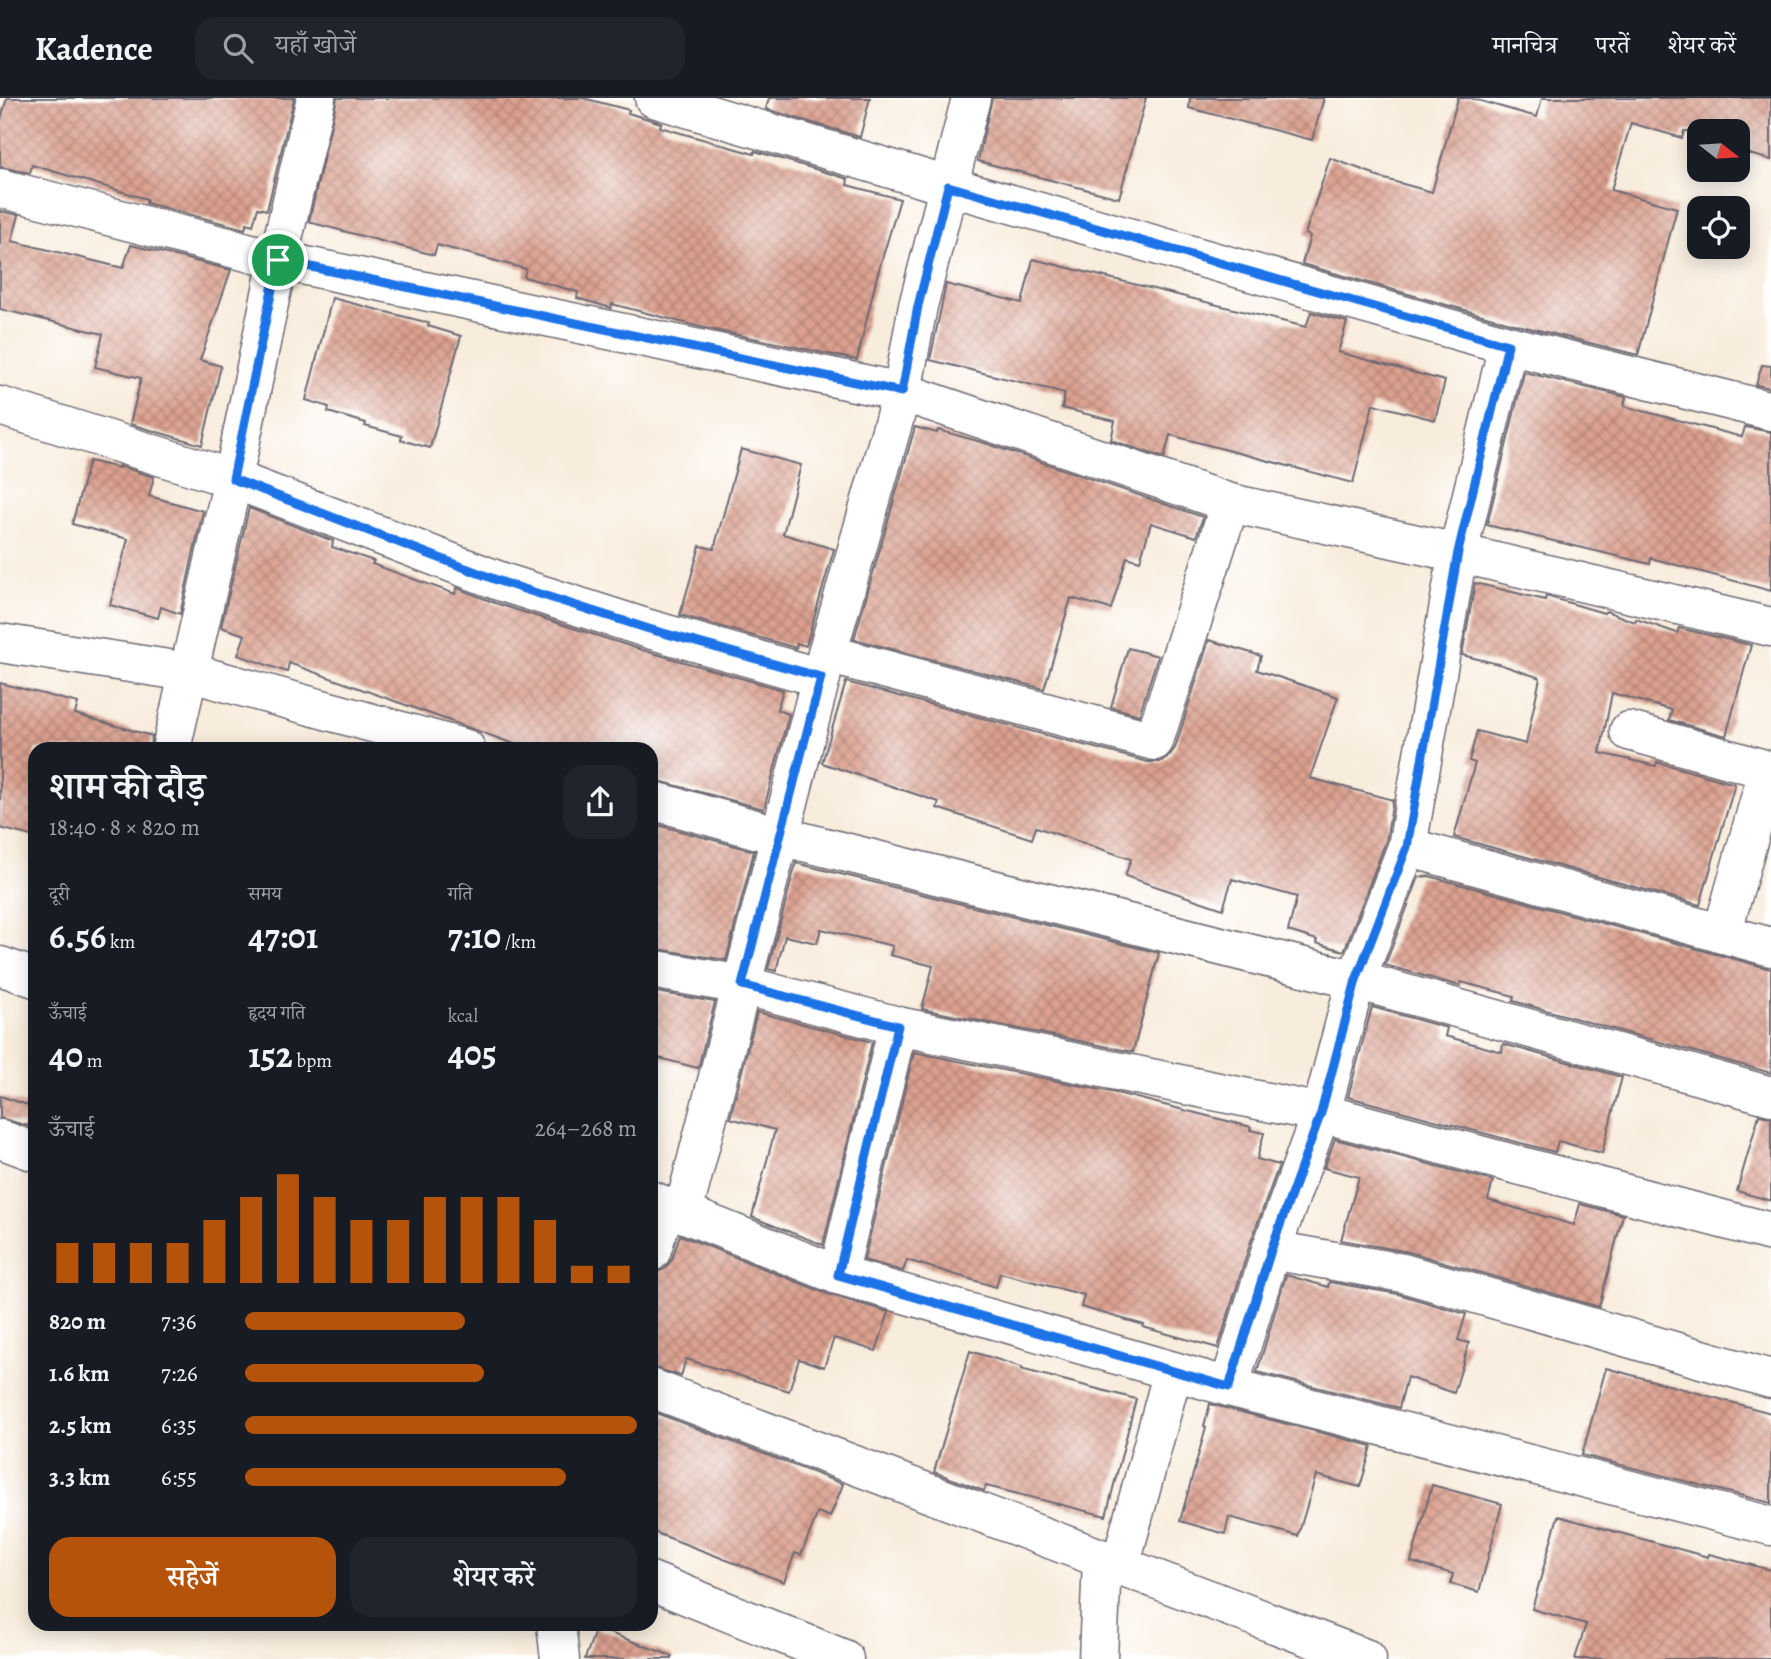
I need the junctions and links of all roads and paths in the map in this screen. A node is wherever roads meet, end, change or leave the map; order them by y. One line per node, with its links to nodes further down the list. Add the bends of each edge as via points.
1 (316, 98): 6 (street)
2 (654, 98): 4 (street)
3 (971, 98): 4 (street)
4 (948, 186): 7 (street); 8 (street)
5 (0, 188): 6 (street)
6 (278, 260): 8 (street); 11 (street)
7 (1508, 345): 10 (street); 13 (street)
8 (902, 392): 12 (street); 16 (street)
9 (0, 406): 11 (street)
10 (1771, 411)
11 (233, 479): 16 (street, via 502,582 649,629); 17 (street)
12 (1230, 503): 13 (street); 16 (street, via 1154,741)
13 (1458, 552): 14 (street); 24 (street)
14 (1771, 627)
15 (0, 643): 17 (street)
16 (824, 666): 23 (street)
17 (188, 672): 19 (street); 20 (street)
18 (1629, 732): 21 (street)
19 (173, 742)
20 (441, 742)
21 (1770, 766): 25 (street)
22 (658, 802): 23 (street)
23 (780, 836): 30 (street); 31 (street)
24 (1407, 847): 25 (street); 30 (street)
25 (1722, 934): 26 (street)
26 (1771, 947)
27 (0, 967): 29 (street)
28 (658, 970): 31 (street)
29 (28, 976)
30 (1356, 980): 33 (street); 34 (street)
31 (742, 985): 32 (street); 37 (street)
32 (898, 1026): 34 (street); 41 (street)
33 (1771, 1096)
34 (1321, 1113): 39 (street); 40 (street)
35 (0, 1139): 36 (street)
36 (28, 1149)
37 (667, 1207): 38 (street); 41 (street)
38 (658, 1232)
39 (1771, 1232)
40 (1271, 1250): 43 (street, via 1403,1273); 44 (street)
41 (838, 1275): 42 (street)
42 (1173, 1371): 44 (street); 47 (street)
43 (1771, 1379)
44 (1229, 1387): 46 (street)
45 (658, 1391): 47 (street)
46 (1771, 1526)
47 (1111, 1562): 52 (street); 53 (street)
48 (658, 1584): 51 (street)
49 (557, 1631): 50 (street)
50 (561, 1659)
51 (844, 1659)
52 (1098, 1659)
53 (1367, 1659)

